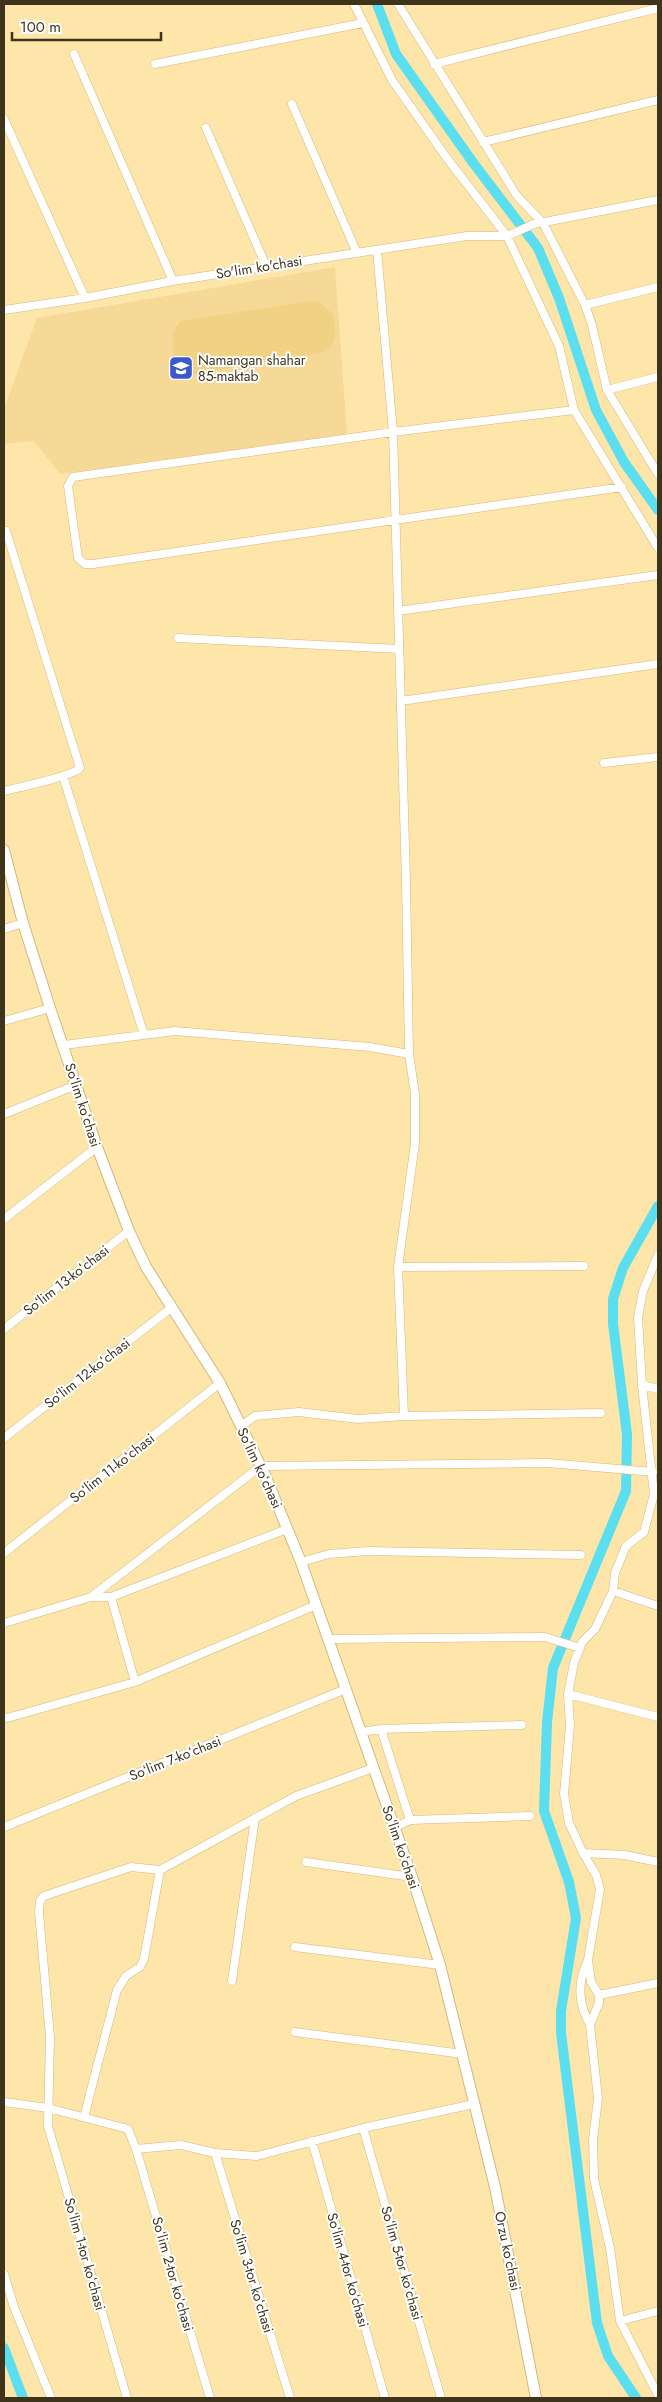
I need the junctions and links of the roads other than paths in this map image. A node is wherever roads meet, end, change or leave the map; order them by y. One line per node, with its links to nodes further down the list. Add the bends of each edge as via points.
1 (354, 4): 4 (street)
2 (398, 4): 7 (street)
3 (658, 8): 7 (street)
4 (363, 23): 6 (street); 15 (street, via 392,80 446,157)
5 (74, 54): 19 (street)
6 (155, 64)
7 (434, 64): 12 (street)
8 (658, 100): 12 (street)
9 (292, 104): 17 (street)
10 (4, 119): 21 (street)
11 (206, 128): 18 (street)
12 (483, 142): 14 (street, via 517,196)
13 (658, 200): 14 (street)
14 (543, 223): 15 (street); 22 (street)
15 (511, 235): 16 (street, So'lim ko'chasi, via 467,236); 26 (street, via 558,346)
16 (377, 250): 17 (street, So'lim ko'chasi); 27 (street)
17 (357, 253): 18 (street, So'lim ko'chasi)
18 (266, 266): 19 (street, So'lim ko'chasi)
19 (173, 281): 21 (street, So'lim ko'chasi)
20 (658, 287): 22 (street)
21 (85, 298): 23 (street, So'lim ko'chasi)
22 (585, 305): 25 (street)
23 (4, 310)
24 (658, 377): 25 (street)
25 (607, 390): 28 (street)
26 (574, 410): 27 (street); 29 (street)
27 (393, 432): 30 (street); 30 (street, via 73,477 68,486 77,554 85,564)
28 (658, 474)
29 (622, 487): 30 (street); 32 (street)
30 (395, 520): 34 (street)
31 (4, 530): 41 (street, via 80,768)
32 (658, 548)
33 (658, 575): 34 (street)
34 (398, 611): 36 (street)
35 (178, 638): 36 (street)
36 (399, 649): 38 (street)
37 (658, 664): 38 (street)
38 (401, 701): 50 (street)
39 (658, 757): 40 (street)
40 (604, 763)
41 (63, 776): 42 (street); 48 (street)
42 (4, 791)
43 (4, 850): 44 (street, Soʻlim koʻchasi)
44 (23, 923): 45 (street); 46 (street, Soʻlim koʻchasi)
45 (4, 929)
46 (50, 1008): 47 (street); 49 (street, Soʻlim koʻchasi)
47 (4, 1021)
48 (144, 1036): 49 (street); 50 (street, via 175,1031 370,1047)
49 (64, 1045): 51 (street, Soʻlim koʻchasi)
50 (409, 1054): 58 (street, via 415,1094 415,1143)
51 (76, 1085): 52 (street); 53 (street, Soʻlim koʻchasi)
52 (4, 1114)
53 (97, 1147): 54 (street); 55 (street, Soʻlim koʻchasi)
54 (4, 1219)
55 (129, 1230): 60 (street, Soʻlim koʻchasi, via 146,1267); 61 (street, Soʻlim 13-koʻchasi)
56 (658, 1255): 59 (street)
57 (584, 1266): 58 (street)
58 (398, 1267): 66 (street)
59 (654, 1274): 63 (street, via 643,1291 638,1317)
60 (171, 1308): 62 (street, Soʻlim koʻchasi); 68 (street, Soʻlim 12-koʻchasi)
61 (4, 1328)
62 (220, 1384): 67 (street, Soʻlim koʻchasi); 73 (street, Soʻlim 11-koʻchasi)
63 (642, 1385): 64 (street); 70 (street)
64 (658, 1389)
65 (601, 1413): 66 (street)
66 (404, 1416): 67 (street, via 358,1419 299,1412 255,1416)
67 (241, 1426): 69 (street, Soʻlim koʻchasi)
68 (4, 1438)
69 (261, 1466): 70 (street, via 548,1463); 72 (street, Soʻlim koʻchasi); 77 (street)
70 (650, 1472): 71 (street)
71 (656, 1495): 76 (street, via 644,1532 626,1546 614,1578)
72 (288, 1529): 75 (street, Soʻlim koʻchasi); 78 (street)
73 (4, 1553)
74 (581, 1555): 75 (street, via 368,1551 329,1554)
75 (301, 1562): 79 (street, Soʻlim koʻchasi)
76 (613, 1591): 80 (street); 83 (street, via 595,1629)
77 (91, 1597): 78 (street); 81 (street)
78 (111, 1597): 84 (street)
79 (316, 1605): 82 (street, Soʻlim koʻchasi); 84 (street)
80 (658, 1606)
81 (4, 1623)
82 (328, 1639): 83 (street, via 544,1638); 85 (street, Soʻlim koʻchasi)
83 (578, 1647): 86 (street)
84 (135, 1682): 87 (street)
85 (346, 1688): 91 (street, Soʻlim koʻchasi); 96 (street, Soʻlim 7-koʻchasi)
86 (568, 1694): 88 (street); 98 (street, via 570,1726 564,1804)
87 (4, 1717)
88 (658, 1717)
89 (522, 1725): 90 (street)
90 (382, 1729): 91 (street); 95 (street)
91 (361, 1732): 92 (street, Soʻlim koʻchasi)
92 (373, 1768): 94 (street, via 296,1796); 97 (street, Soʻlim koʻchasi)
93 (530, 1816): 95 (street)
94 (256, 1818): 101 (street); 106 (street)
95 (410, 1820): 97 (street)
96 (4, 1827)
97 (394, 1828): 102 (street, Soʻlim koʻchasi)
98 (582, 1853): 100 (street, via 625,1855); 104 (street, via 600,1888)
99 (306, 1862): 102 (street)
100 (658, 1862)
101 (160, 1870): 114 (street, Soʻlim 1-tor koʻchasi, via 141,1866 124,1868 44,1896 40,1901 50,2037); 115 (street, via 144,1959 117,1990)
102 (412, 1877): 105 (street, Soʻlim koʻchasi)
103 (295, 1948): 105 (street)
104 (588, 1960): 108 (street, via 591,1982); 109 (street, via 579,1993)
105 (440, 1965): 111 (street, Soʻlim koʻchasi)
106 (232, 1981)
107 (658, 1983): 108 (street)
108 (599, 1995): 109 (street, via 598,2008)
109 (590, 2025): 122 (street, via 598,2098 593,2140 594,2178 610,2248)
110 (295, 2032): 111 (street)
111 (463, 2054): 113 (street, Soʻlim koʻchasi)
112 (4, 2102): 114 (street)
113 (474, 2104): 116 (street); 130 (street, Orzu koʻchasi, via 497,2197)
114 (48, 2108): 115 (street); 125 (street, Soʻlim 1-tor koʻchasi, via 48,2126)
115 (84, 2117): 118 (street, Soʻlim 2-tor koʻchasi, via 128,2130)
116 (363, 2128): 117 (street); 129 (street, Soʻlim 5-tor koʻchasi)
117 (312, 2141): 119 (street, via 257,2156); 128 (street, Soʻlim 4-tor koʻchasi)
118 (136, 2149): 119 (street, via 181,2146); 126 (street, Soʻlim 2-tor koʻchasi)
119 (215, 2153): 127 (street, Soʻlim 3-tor koʻchasi)
120 (4, 2274): 124 (street)
121 (658, 2311): 122 (street)
122 (620, 2321): 123 (street)
123 (658, 2395)
124 (51, 2398)
125 (126, 2398)
126 (210, 2398)
127 (290, 2398)
128 (385, 2398)
129 (441, 2398)
130 (536, 2398)

